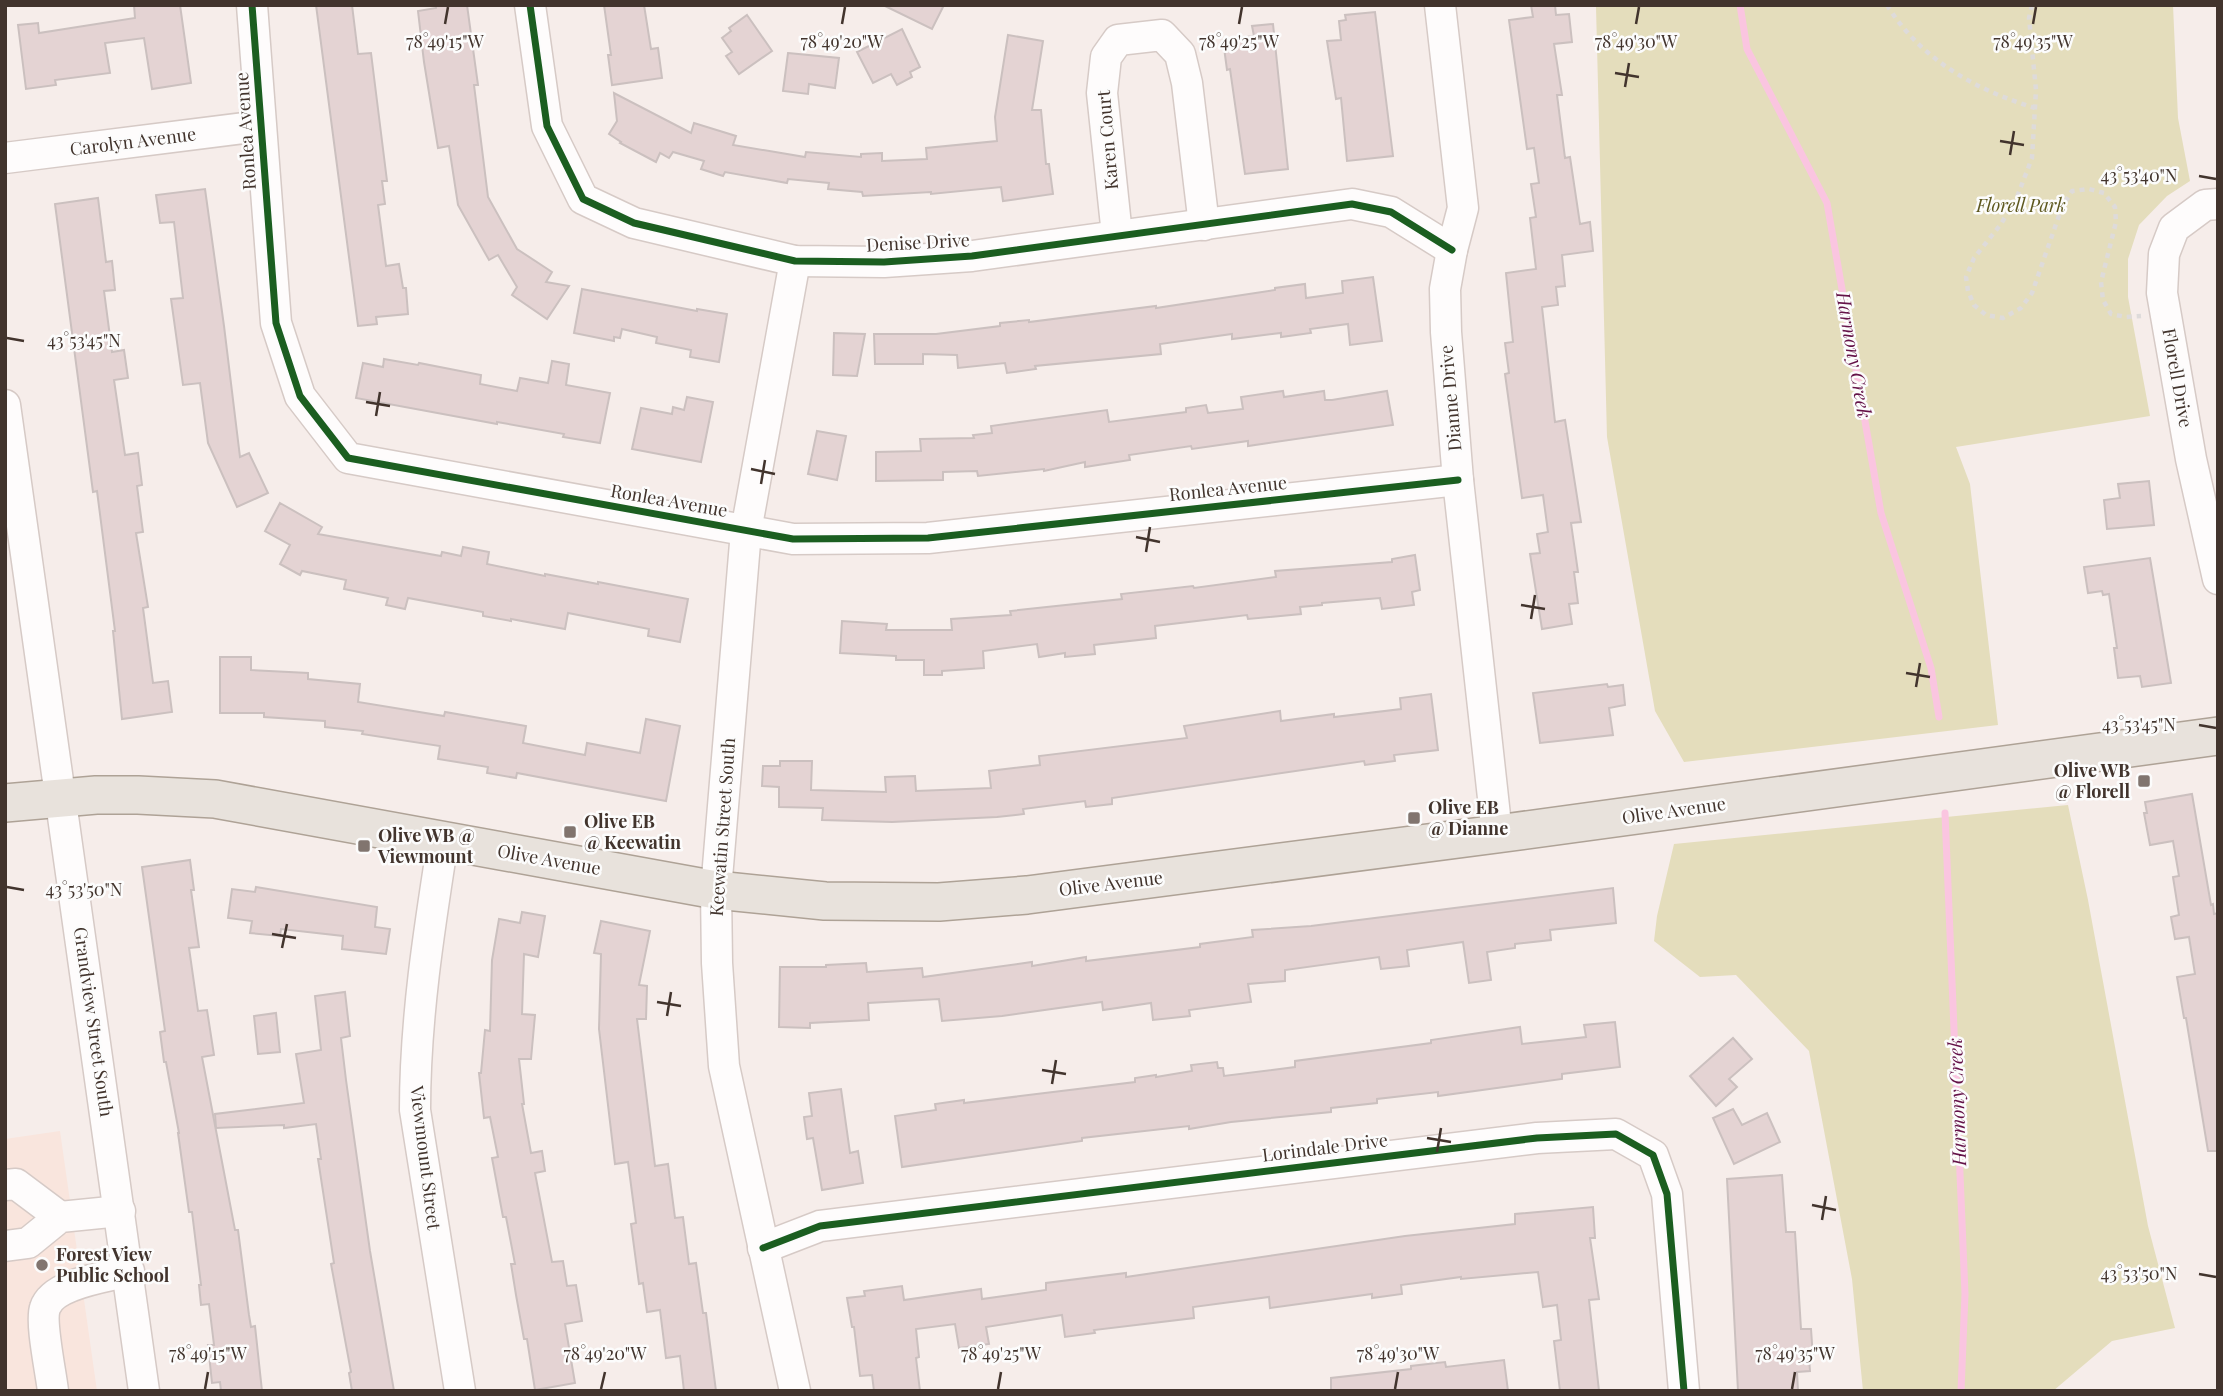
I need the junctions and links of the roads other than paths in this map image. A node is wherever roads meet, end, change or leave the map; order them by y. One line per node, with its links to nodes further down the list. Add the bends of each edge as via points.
1 (253, 5): 4 (street, Ronlea Avenue)
2 (530, 5): 10 (street, Denise Drive, via 547,126 583,199 634,223)
3 (1440, 5): 9 (street, Dianne Drive, via 1463,208)
4 (260, 125): 5 (street, Carolyn Avenue); 13 (street, Ronlea Avenue, via 276,323 300,396 348,458)
5 (5, 158)
6 (2218, 204): 14 (street, Florell Drive, via 2205,205 2174,228 2164,254 2162,293)
7 (1203, 225): 8 (street, Denise Drive); 8 (street, Karen Court, via 1180,54 1162,35 1118,40 1106,57 1102,93); 9 (street, Denise Drive, via 1352,204 1391,212)
8 (1117, 235): 10 (street, Denise Drive, via 972,256 884,262)
9 (1452, 250): 12 (street, Dianne Drive, via 1445,289 1446,332)
10 (795, 261): 13 (street, Keewatin Street South)
11 (5, 405): 16 (street, Grandview Street South)
12 (1458, 480): 13 (street, Ronlea Avenue, via 928,538 793,539); 18 (street, Dianne Drive)
13 (746, 531): 20 (street, Keewatin Street South)
14 (2218, 579)
15 (2218, 736): 18 (main road, Olive Avenue)
16 (61, 798): 17 (main road, Olive Avenue); 19 (main road, Olive Avenue, via 215,799); 22 (street, Grandview Street South)
17 (5, 803)
18 (1497, 834): 20 (main road, Olive Avenue, via 984,899 881,903)
19 (443, 841): 20 (main road, Olive Avenue); 29 (street, Viewmount Street, via 418,1022 415,1110)
20 (716, 890): 25 (street, Keewatin Street South, via 724,1066)
21 (5, 1185): 23 (street, via 16,1184)
22 (120, 1211): 23 (street); 26 (street, Grandview Street South)
23 (60, 1217): 24 (street, via 28,1243)
24 (5, 1246)
25 (764, 1248): 30 (street, Keewatin Street South); 31 (street, Lorindale Drive, via 820,1226 1537,1138 1616,1134 1653,1156 1667,1194)
26 (129, 1271): 27 (street, via 73,1285 56,1293 45,1307); 28 (street, Grandview Street South)
27 (53, 1391)
28 (144, 1391)
29 (460, 1391)
30 (795, 1391)
31 (1684, 1391)

